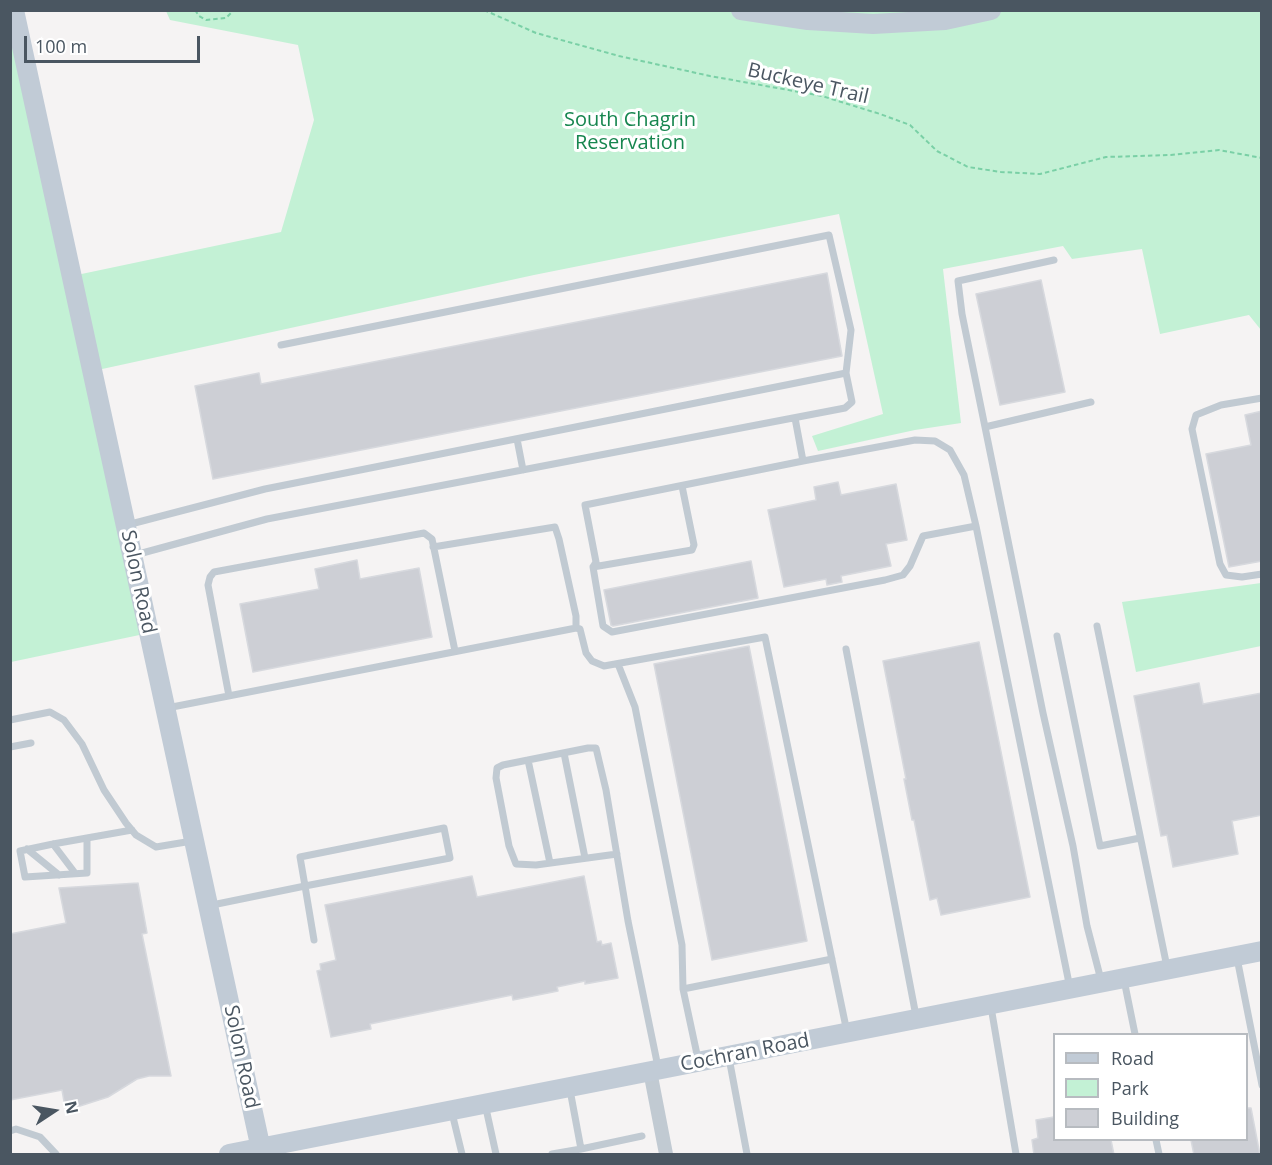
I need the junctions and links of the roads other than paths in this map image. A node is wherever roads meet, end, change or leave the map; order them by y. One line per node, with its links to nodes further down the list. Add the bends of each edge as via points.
1 (14, 10): 15 (street, Solon Road)
2 (741, 10): 3 (street, via 873,24 945,20)
3 (991, 10)
4 (1054, 260): 10 (lane, via 958,281)
5 (281, 345): 6 (lane, via 829,235 851,330)
6 (846, 373): 9 (lane, via 852,402 845,408); 11 (lane)
7 (1262, 398): 20 (lane, via 1221,405 1196,415 1192,429 1220,564 1226,575)
8 (1090, 402): 10 (lane)
9 (795, 418): 12 (lane); 13 (lane)
10 (984, 427): 53 (lane)
11 (517, 439): 13 (lane); 15 (lane, via 265,489)
12 (803, 461): 14 (lane); 16 (lane, via 915,440 935,441 950,450 964,475)
13 (523, 470): 18 (lane, via 267,519)
14 (682, 486): 19 (lane, via 585,505 597,562); 19 (lane, via 692,550)
15 (126, 525): 18 (street, Solon Road)
16 (976, 526): 19 (lane, via 923,537 903,575 612,632 603,626); 54 (lane)
17 (434, 548): 22 (lane, via 555,527); 25 (lane); 27 (lane, via 432,539 424,533 214,572 208,585)
18 (132, 556): 28 (street, Solon Road)
19 (593, 567)
20 (1262, 574)
21 (1097, 626): 36 (lane)
22 (576, 628): 25 (lane); 26 (lane, via 580,629 592,661 604,666)
23 (1057, 636): 36 (lane, via 1100,846)
24 (846, 649): 57 (lane)
25 (455, 651): 27 (lane)
26 (618, 664): 50 (lane, via 765,637); 55 (lane, via 635,707 682,945)
27 (229, 696): 28 (lane)
28 (165, 708): 37 (street, Solon Road)
29 (10, 720): 34 (lane, via 50,712 64,720)
30 (31, 743): 31 (lane)
31 (10, 747)
32 (564, 753): 33 (lane); 40 (lane, via 596,748); 41 (lane)
33 (528, 760): 42 (lane); 42 (lane, via 497,768 509,846 516,864)
34 (132, 830): 35 (lane); 37 (lane, via 156,847)
35 (87, 838): 38 (lane); 43 (lane, via 87,873)
36 (1140, 838): 51 (lane)
37 (193, 840): 46 (street, Solon Road)
38 (53, 844): 39 (lane); 43 (lane)
39 (27, 849): 44 (lane); 44 (lane, via 20,851 25,877)
40 (617, 854): 41 (lane); 62 (lane)
41 (585, 858): 42 (lane)
42 (550, 863)
43 (75, 873): 44 (lane)
44 (59, 874)
45 (305, 886): 45 (lane, via 450,858 444,828 300,857); 46 (lane); 47 (lane)
46 (208, 906): 70 (street, Solon Road)
47 (314, 940)
48 (1262, 951): 49 (street, Cochran Road)
49 (1236, 956): 51 (street, Cochran Road); 63 (lane)
50 (832, 960): 55 (lane); 58 (lane)
51 (1168, 969): 52 (street, Cochran Road)
52 (1123, 978): 53 (street, Cochran Road); 59 (lane)
53 (1101, 982): 54 (street, Cochran Road)
54 (1070, 988): 56 (street, Cochran Road)
55 (683, 989): 61 (lane)
56 (991, 1004): 57 (street, Cochran Road); 78 (lane)
57 (916, 1019): 58 (street, Cochran Road)
58 (847, 1033): 60 (street, Cochran Road)
59 (1135, 1033)
60 (728, 1056): 61 (street, Cochran Road); 77 (lane)
61 (698, 1062): 62 (street, Cochran Road)
62 (654, 1071): 64 (street, Cochran Road); 76 (street)
63 (1262, 1085)
64 (569, 1087): 65 (street, Cochran Road); 69 (lane)
65 (485, 1104): 66 (street, Cochran Road); 74 (lane)
66 (452, 1111): 70 (street, Cochran Road); 73 (lane)
67 (10, 1131): 71 (lane, via 16,1129 40,1137)
68 (642, 1136): 69 (lane)
69 (581, 1149): 75 (lane)
70 (261, 1151): 72 (street, Cochran Road)
71 (56, 1155)
72 (230, 1155)
73 (462, 1155)
74 (496, 1155)
75 (552, 1155)
76 (666, 1155)
77 (747, 1155)
78 (1016, 1155)

